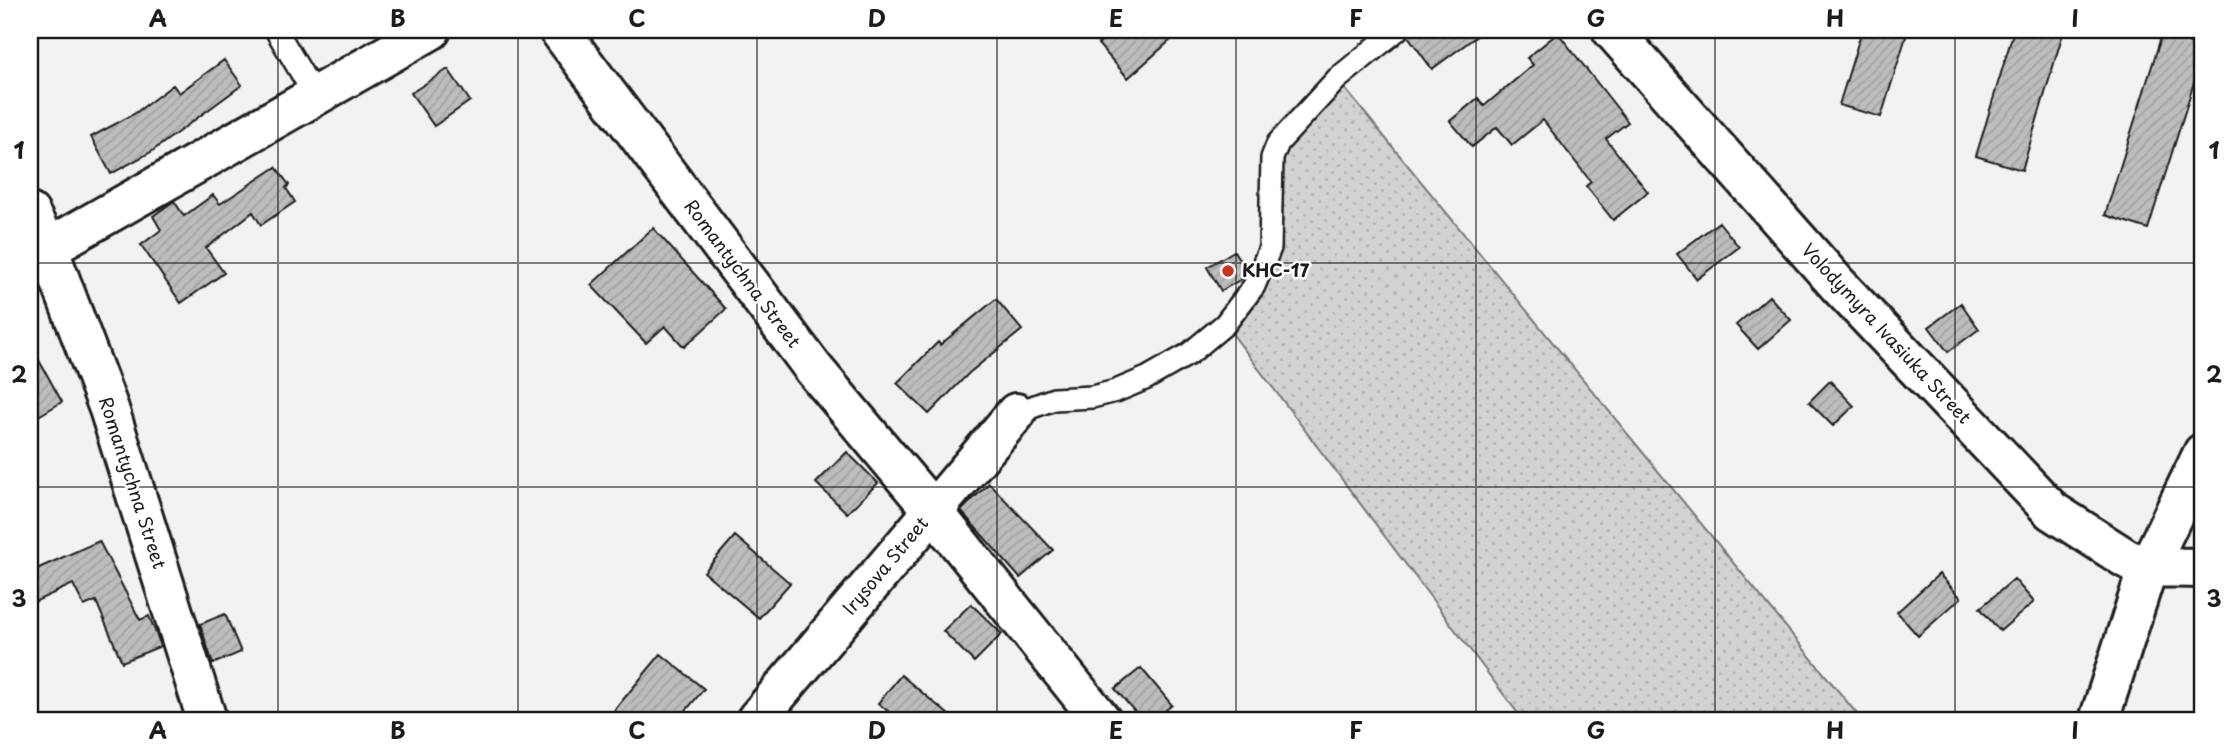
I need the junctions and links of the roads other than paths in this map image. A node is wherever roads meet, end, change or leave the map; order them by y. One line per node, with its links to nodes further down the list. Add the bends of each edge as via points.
1 (276, 30): 6 (lane)
2 (431, 30): 6 (street)
3 (559, 30): 11 (street, Romantychna Street, via 813,368)
4 (1396, 30): 9 (lane, via 1337,79 1278,143 1272,158 1270,248 1254,286 1224,324 1189,354 1147,378 1116,391 1054,399)
5 (1612, 30): 12 (street, Volodymyra Ivasiuka Street, via 1838,285 2052,511 2127,559)
6 (315, 96): 8 (street)
7 (30, 213): 8 (street, Romantychna Street)
8 (39, 253): 14 (street, Romantychna Street, via 109,409)
9 (1016, 413): 11 (street, Irysova Street)
10 (2203, 453): 12 (street)
11 (933, 511): 15 (street, Irysova Street); 16 (street, Romantychna Street)
12 (2148, 566): 13 (street, Volodymyra Ivasiuka Street); 17 (street)
13 (2203, 568)
14 (207, 720)
15 (756, 720)
16 (1101, 720)
17 (2099, 720)

